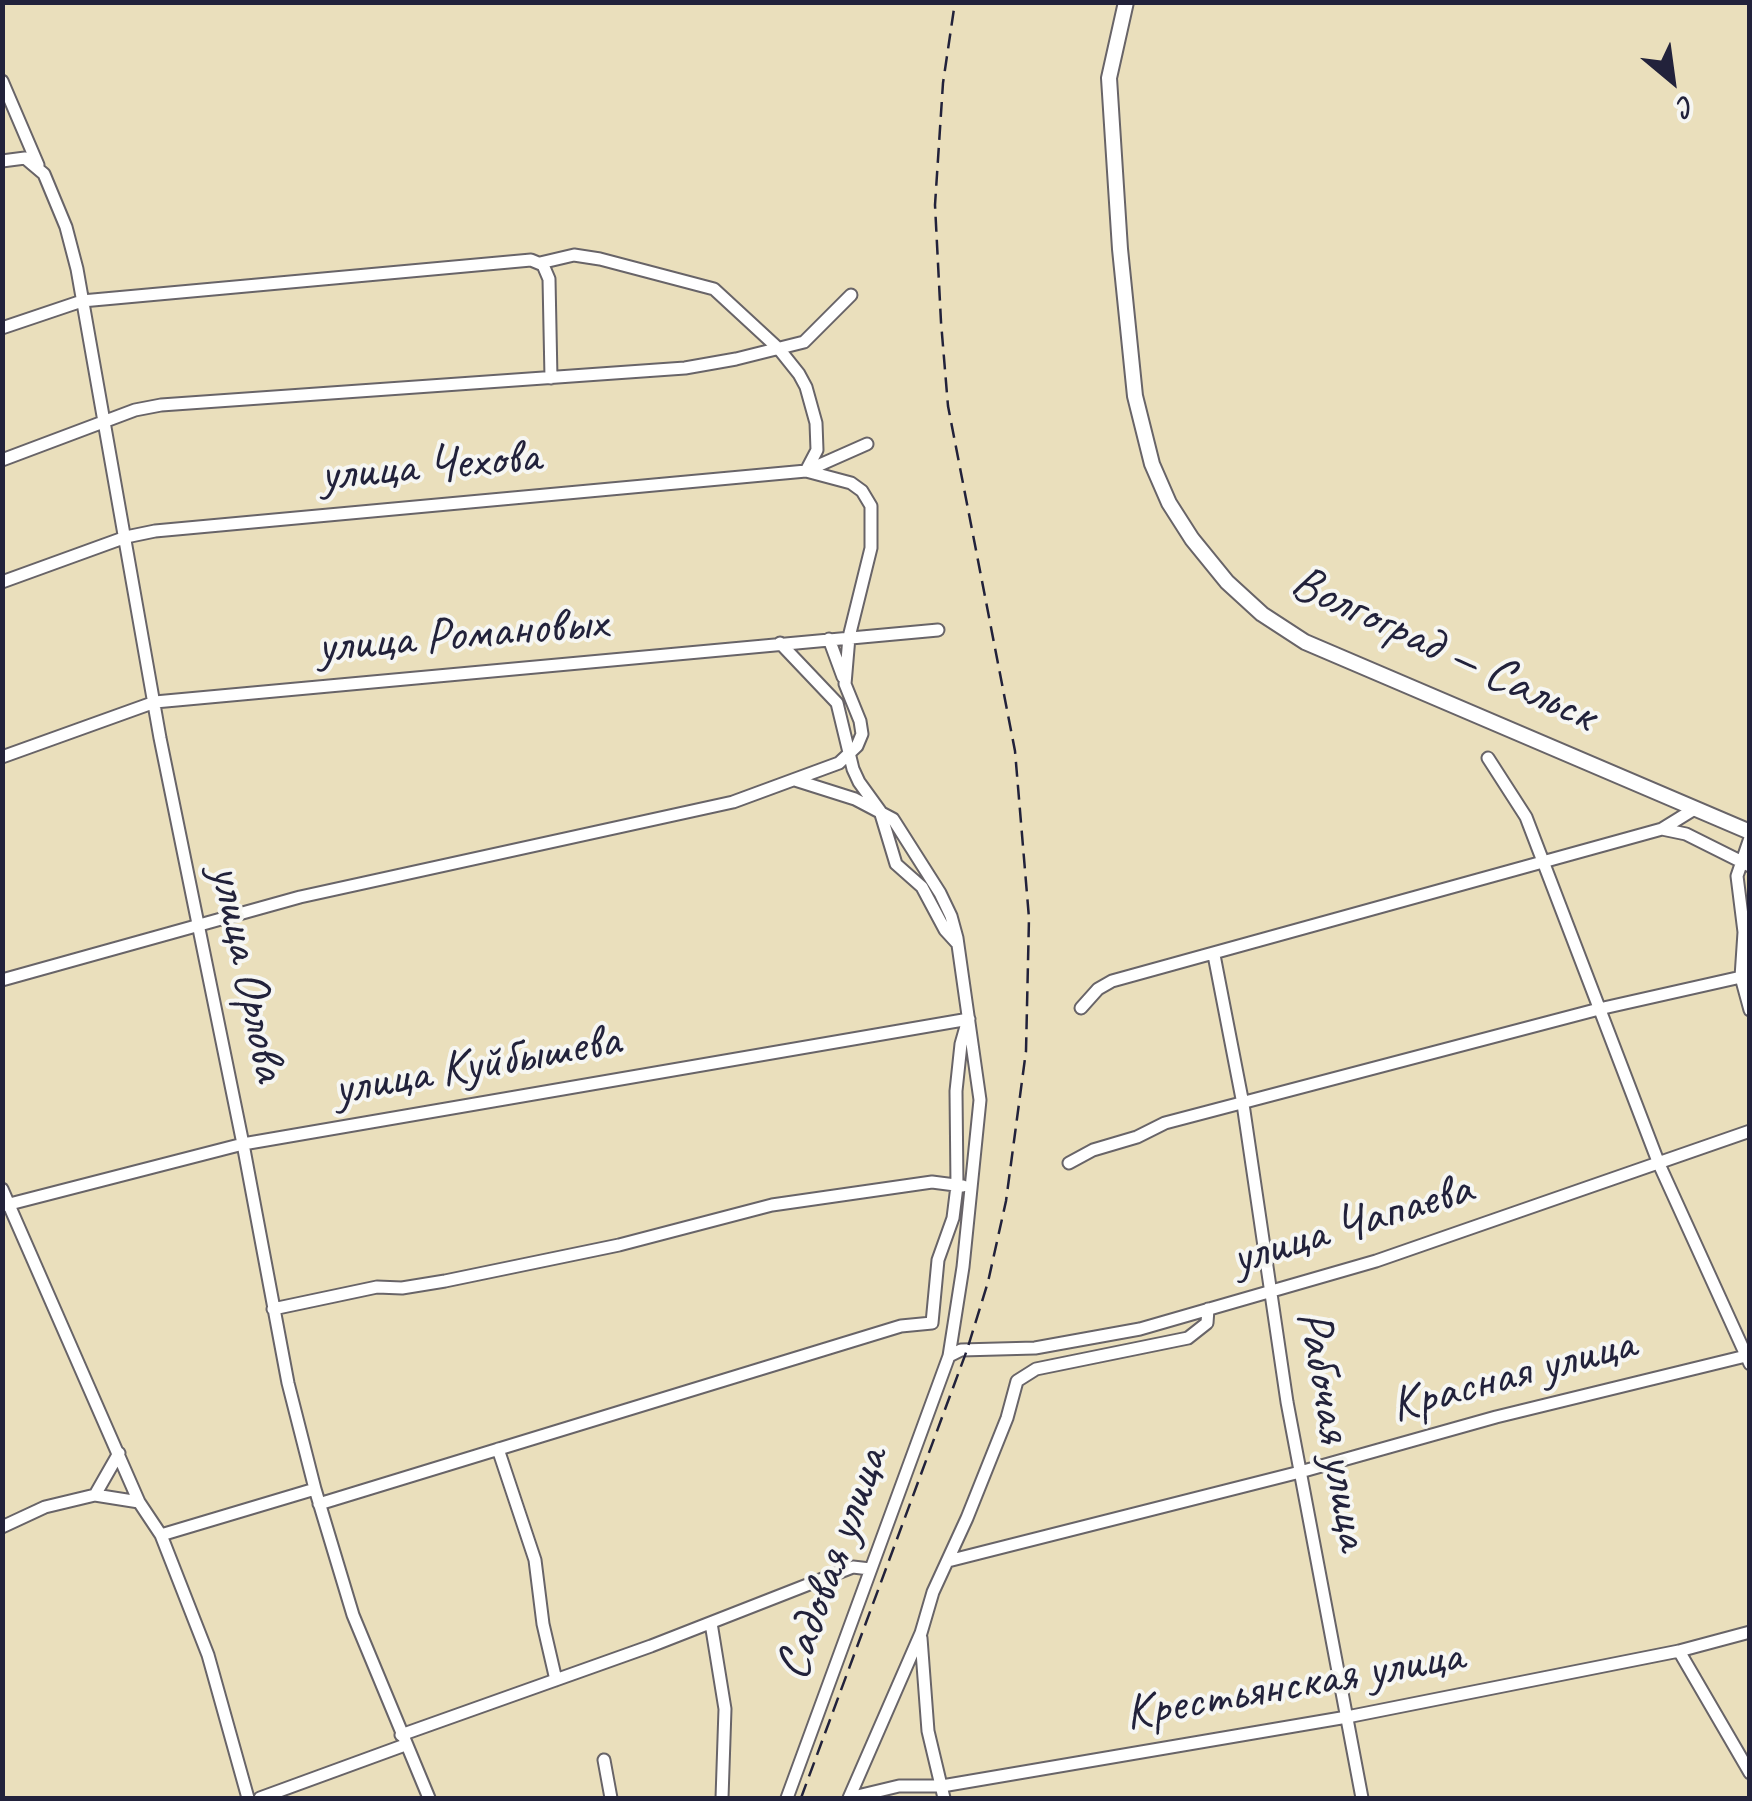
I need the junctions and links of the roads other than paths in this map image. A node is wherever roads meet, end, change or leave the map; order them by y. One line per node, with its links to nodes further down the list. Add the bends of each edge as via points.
1 (1126, 2): 27 (main road, Волгоград — Сальск, via 1109,78 1135,396 1152,464 1192,539 1238,593 1305,642)
2 (2, 81): 4 (street, улица Орлова)
3 (2, 161): 4 (street, via 26,158)
4 (38, 166): 7 (street, улица Орлова, via 66,227)
5 (540, 263): 7 (street); 9 (street, via 574,256 699,283 724,295); 10 (street, via 549,279)
6 (851, 295): 9 (street, via 815,334)
7 (82, 301): 8 (street); 11 (street, улица Орлова)
8 (2, 328)
9 (784, 348): 10 (street, via 685,368); 14 (street, via 816,422 817,450)
10 (551, 378): 11 (street, via 161,404)
11 (102, 422): 13 (street); 15 (street, улица Орлова)
12 (867, 444): 14 (street, улица Чехова)
13 (2, 460)
14 (806, 471): 15 (street, улица Чехова); 18 (street, via 850,483 872,506 871,548)
15 (126, 537): 16 (street, улица Чехова); 22 (street, улица Орлова)
16 (2, 582)
17 (938, 630): 18 (street, улица Романовых)
18 (849, 636): 19 (street, улица Романовых); 21 (street)
19 (828, 638): 20 (street, улица Романовых); 21 (street)
20 (780, 643): 22 (street, улица Романовых); 23 (street, via 838,703)
21 (845, 684): 23 (street, via 862,734)
22 (155, 702): 24 (street, улица Романовых); 33 (street, улица Орлова)
23 (850, 754): 26 (street); 28 (street, via 858,782)
24 (2, 757)
25 (1488, 758): 31 (street, via 1526,817)
26 (795, 780): 28 (street); 33 (street, via 733,802)
27 (1696, 808): 29 (street); 30 (main road, Волгоград — Сальск)
28 (880, 811): 34 (street, via 896,864 922,887); 34 (street, Садовая улица, via 894,820 940,892)
29 (1662, 830): 31 (street); 32 (street, via 1686,834)
30 (1750, 835): 32 (street)
31 (1545, 864): 35 (street); 39 (street)
32 (1745, 864): 36 (street, via 1737,876)
33 (199, 925): 37 (street); 44 (street, улица Орлова)
34 (958, 946): 41 (street, Садовая улица)
35 (1214, 955): 38 (street, via 1112,981); 42 (street, Рабочая улица)
36 (1745, 976): 39 (street); 40 (street)
37 (2, 980)
38 (1081, 1008)
39 (1599, 1008): 42 (street); 46 (street)
40 (1750, 1010)
41 (968, 1019): 44 (street, улица Куйбышева); 47 (street, via 956,1091); 48 (street, Садовая улица, via 980,1100)
42 (1243, 1104): 45 (street, via 1165,1123); 51 (street, Рабочая улица)
43 (1750, 1131): 46 (street, улица Чапаева)
44 (243, 1144): 50 (street, улица Куйбышева); 53 (street, улица Орлова)
45 (1069, 1163)
46 (1659, 1164): 51 (street, улица Чапаева); 55 (street)
47 (957, 1186): 48 (street); 53 (street, via 932,1182 772,1205 619,1245); 56 (street, via 938,1260 932,1323 901,1326)
48 (972, 1188): 54 (street, Садовая улица)
49 (2, 1189): 50 (street)
50 (6, 1204): 57 (street)
51 (1270, 1291): 52 (street, улица Чапаева); 58 (street, Рабочая улица)
52 (1208, 1309): 54 (street, улица Чапаева, via 1116,1335); 65 (street, via 1207,1323 1188,1338 1036,1369 1017,1381)
53 (274, 1310): 59 (street, улица Орлова)
54 (949, 1356): 66 (street, Садовая улица)
55 (1748, 1358): 58 (street, Красная улица)
56 (498, 1449): 62 (street); 71 (street, via 535,1560)
57 (119, 1453): 60 (street); 61 (street)
58 (1300, 1472): 65 (street, Красная улица); 72 (street, Рабочая улица)
59 (315, 1489): 62 (street, улица Орлова); 64 (street)
60 (96, 1495): 61 (street); 63 (street)
61 (139, 1502): 64 (street)
62 (319, 1504): 73 (street, улица Орлова, via 352,1614)
63 (2, 1526)
64 (161, 1535): 77 (street, via 208,1656)
65 (948, 1560): 69 (street)
66 (870, 1569): 67 (street, via 853,1567); 82 (street, Садовая улица)
67 (711, 1624): 71 (street); 81 (street, via 724,1708)
68 (1750, 1632): 70 (street, Крестьянская улица)
69 (920, 1633): 76 (street, via 928,1730); 83 (street)
70 (1679, 1651): 72 (street, Крестьянская улица); 75 (street)
71 (556, 1680): 73 (street)
72 (1346, 1718): 76 (street, Крестьянская улица); 84 (street, Рабочая улица)
73 (403, 1740): 78 (street); 79 (street, улица Орлова)
74 (604, 1760): 80 (street)
75 (1750, 1773)
76 (943, 1792): 83 (street, Крестьянская улица, via 899,1786)
77 (248, 1798)
78 (260, 1798)
79 (429, 1798)
80 (611, 1798)
81 (722, 1798)
82 (787, 1798)
83 (849, 1798)
84 (1362, 1798)

